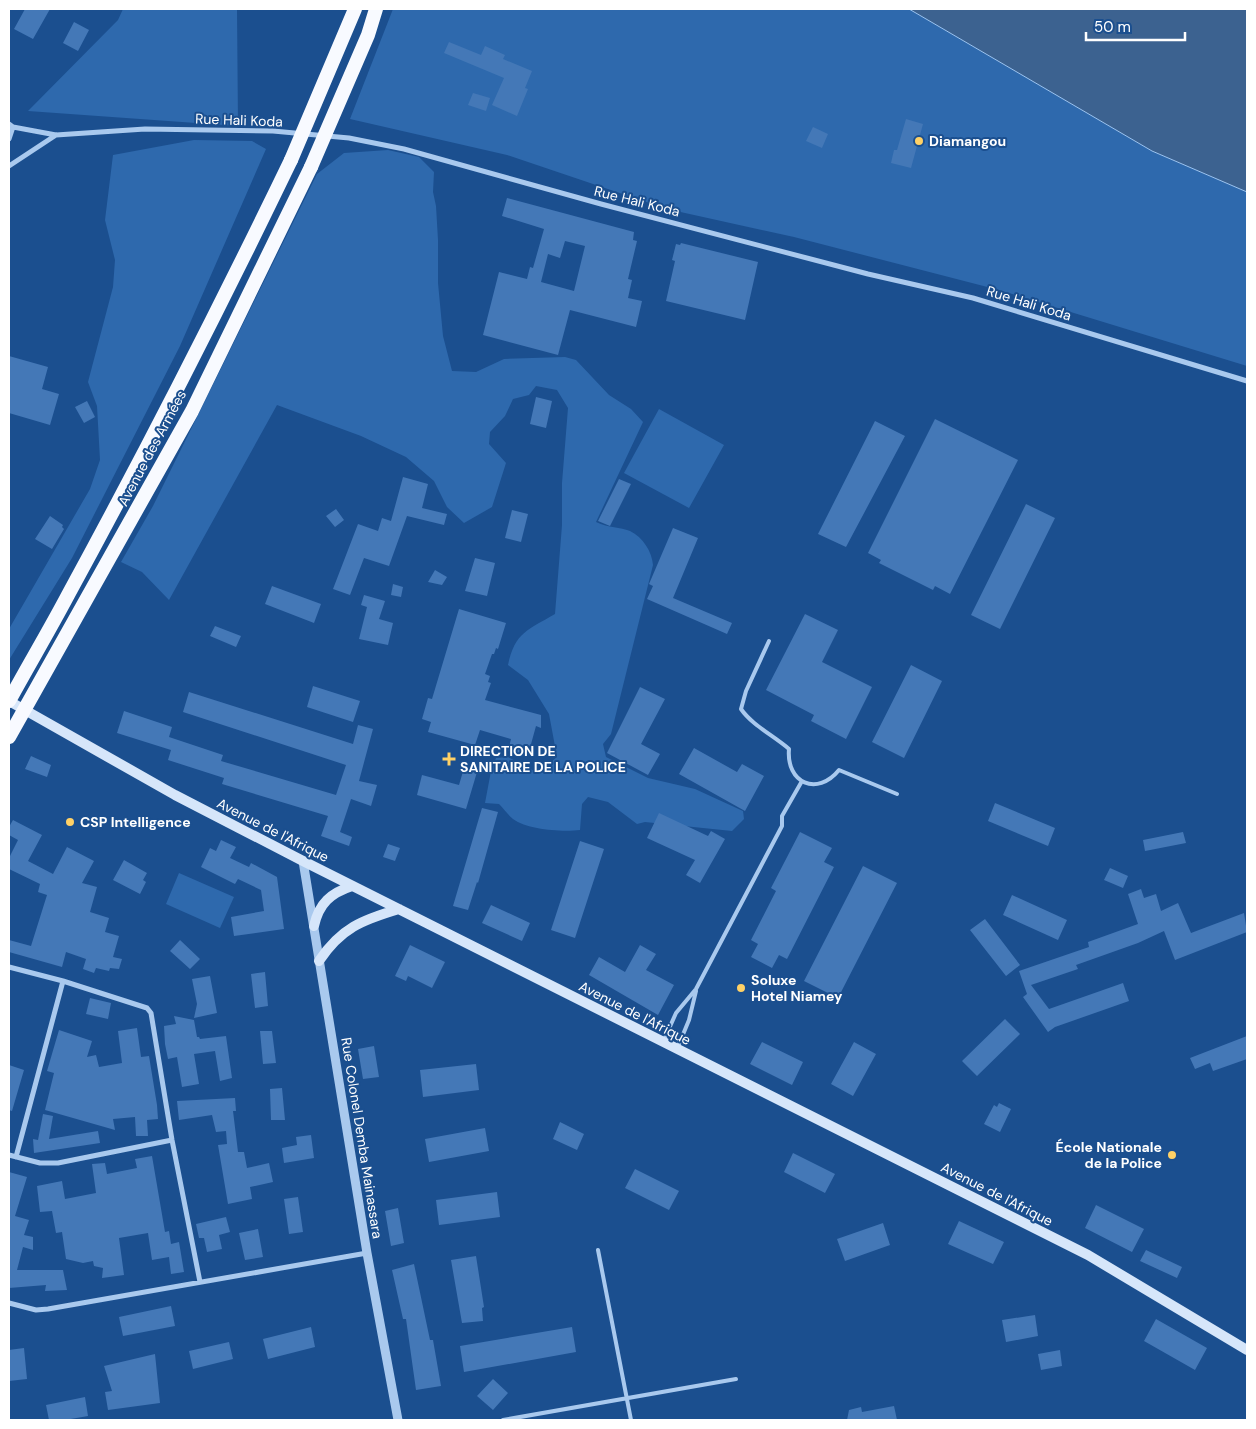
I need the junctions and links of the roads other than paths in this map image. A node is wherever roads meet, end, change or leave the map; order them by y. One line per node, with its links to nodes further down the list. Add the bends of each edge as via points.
1 (355, 9): 7 (highway, Avenue des Armées, bridge, via 291,160)
2 (376, 9): 8 (highway, Avenue des Armées, bridge, via 311,168)
3 (11, 126): 4 (street, Rue Hali Koda); 5 (street)
4 (56, 135): 6 (street); 9 (street, Rue Hali Koda, via 145,129 273,131 349,138 404,148 601,204 973,298)
5 (9, 138)
6 (9, 166)
7 (247, 250): 8 (highway); 11 (highway, Avenue des Armées, via 68,596)
8 (268, 260): 12 (highway, Avenue des Armées, via 192,411)
9 (1247, 381)
10 (769, 641): 14 (lane, via 741,709 748,719 789,749 788,761 793,773)
11 (9, 701): 12 (main road, Avenue de l'Afrique)
12 (24, 710): 13 (highway, Avenue des Armées); 16 (main road, Avenue de l'Afrique)
13 (9, 737)
14 (802, 781): 15 (lane, via 823,783 839,770); 23 (lane, via 782,816 782,826)
15 (897, 794)
16 (303, 860): 17 (main road, Avenue de l'Afrique); 19 (street, Rue Colonel Demba Mainassara)
17 (352, 886): 18 (main road, Avenue de l'Afrique); 19 (main road, via 330,895 320,908)
18 (399, 909): 20 (main road, via 355,924 335,939); 24 (main road, Avenue de l'Afrique)
19 (314, 926): 20 (street, Rue Colonel Demba Mainassara)
20 (319, 961): 30 (street, Rue Colonel Demba Mainassara)
21 (9, 967): 22 (street)
22 (64, 981): 26 (street, via 146,1008 151,1013); 28 (street)
23 (696, 989): 24 (lane, via 676,1013); 25 (lane, via 689,1020)
24 (663, 1042): 25 (main road, Avenue de l'Afrique)
25 (676, 1049): 33 (main road, Avenue de l'Afrique, via 1088,1255)
26 (172, 1140): 28 (street, via 58,1163 40,1163); 31 (street)
27 (9, 1155): 28 (street)
28 (16, 1157)
29 (598, 1250): 35 (lane)
30 (367, 1253): 31 (street); 36 (street, Rue Colonel Demba Mainassara)
31 (200, 1282): 32 (street, via 48,1309 36,1310)
32 (9, 1303)
33 (1247, 1350)
34 (736, 1379): 35 (lane)
35 (628, 1399): 37 (lane); 38 (lane)
36 (398, 1420)
37 (503, 1420)
38 (631, 1420)

